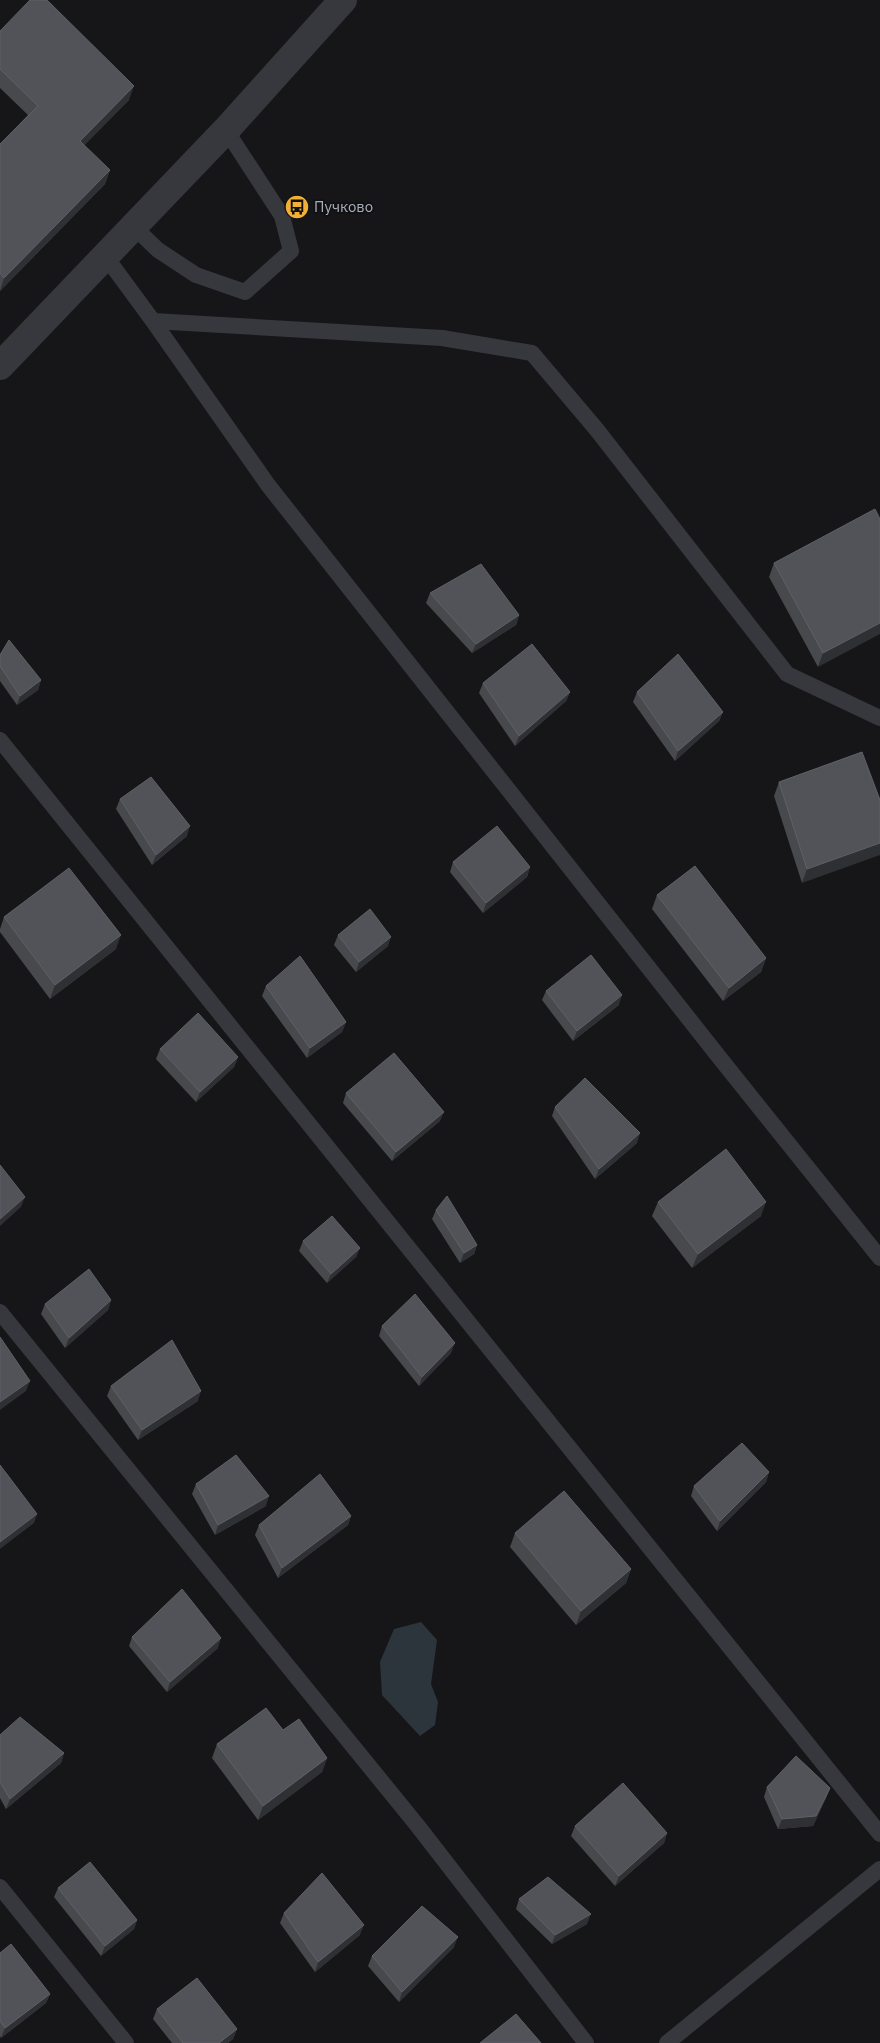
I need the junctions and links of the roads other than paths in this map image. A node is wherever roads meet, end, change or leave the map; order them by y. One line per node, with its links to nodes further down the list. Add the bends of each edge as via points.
1 (343, 0): 2 (street)
2 (226, 130): 3 (street); 3 (lane, via 282,216 291,251 245,292 196,275 158,250)
3 (134, 227): 4 (street)
4 (106, 257): 5 (lane); 6 (street)
5 (153, 320): 7 (lane, via 442,338 532,353 597,430 786,674); 9 (lane, via 268,485)
6 (0, 366)
7 (880, 718)
8 (0, 740): 11 (lane)
9 (880, 1258)
10 (0, 1312): 15 (lane, via 417,1825)
11 (880, 1834)
12 (880, 1869): 16 (lane)
13 (0, 1887): 14 (lane)
14 (126, 2043)
15 (586, 2043)
16 (667, 2043)

